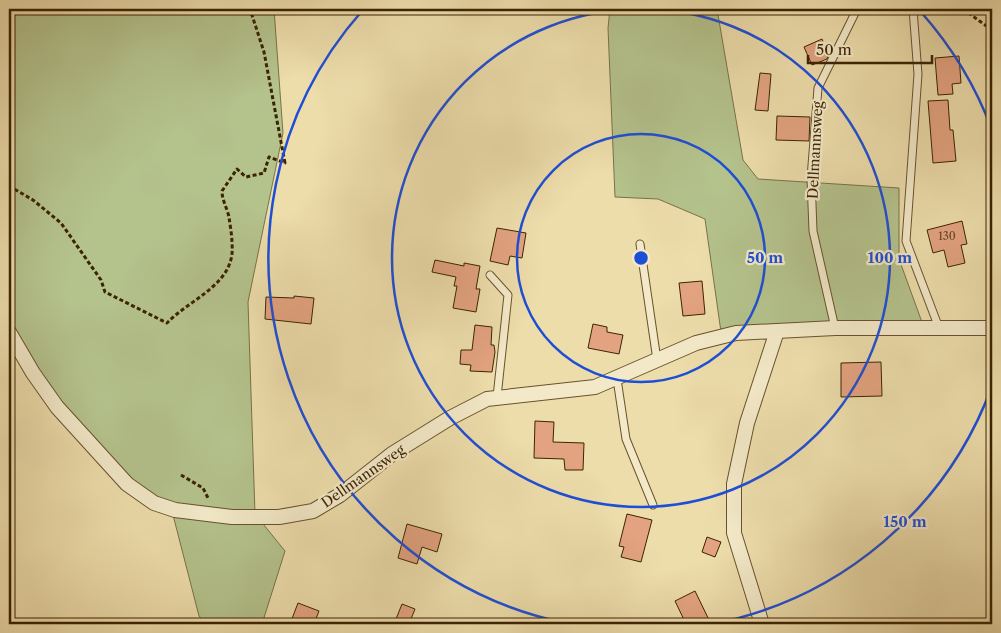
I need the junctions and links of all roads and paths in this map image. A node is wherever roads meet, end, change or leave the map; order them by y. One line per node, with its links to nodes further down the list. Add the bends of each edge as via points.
1 (250, 9): 6 (path, via 264,52 285,163 269,157 264,173 246,177 237,169 222,191 229,217 233,258 225,274 207,293 191,301 167,323 105,292 101,280 61,223 34,200)
2 (857, 9): 9 (lane, Dellmannsweg, via 818,88 812,169 814,232)
3 (913, 9): 10 (lane, via 918,74 906,241)
4 (963, 9): 5 (path)
5 (992, 30)
6 (9, 186)
7 (640, 244): 14 (lane)
8 (490, 275): 16 (lane, via 508,295)
9 (835, 328): 10 (street, Dellmannsweg); 12 (street, Dellmannsweg)
10 (938, 328): 11 (street, Dellmannsweg)
11 (992, 328)
12 (778, 331): 14 (street, Dellmannsweg, via 736,333 696,343); 20 (street, via 747,423 734,484 734,533)
13 (9, 332): 19 (street, Dellmannsweg, via 57,408 127,484 154,504)
14 (657, 360): 15 (street, Dellmannsweg)
15 (617, 379): 16 (street, Dellmannsweg, via 566,392); 18 (lane, via 626,439)
16 (497, 397): 19 (street, Dellmannsweg, via 469,406 392,454 340,495 313,511 279,517)
17 (181, 475): 19 (path, via 203,488)
18 (653, 505)
19 (212, 514)
20 (762, 624)

